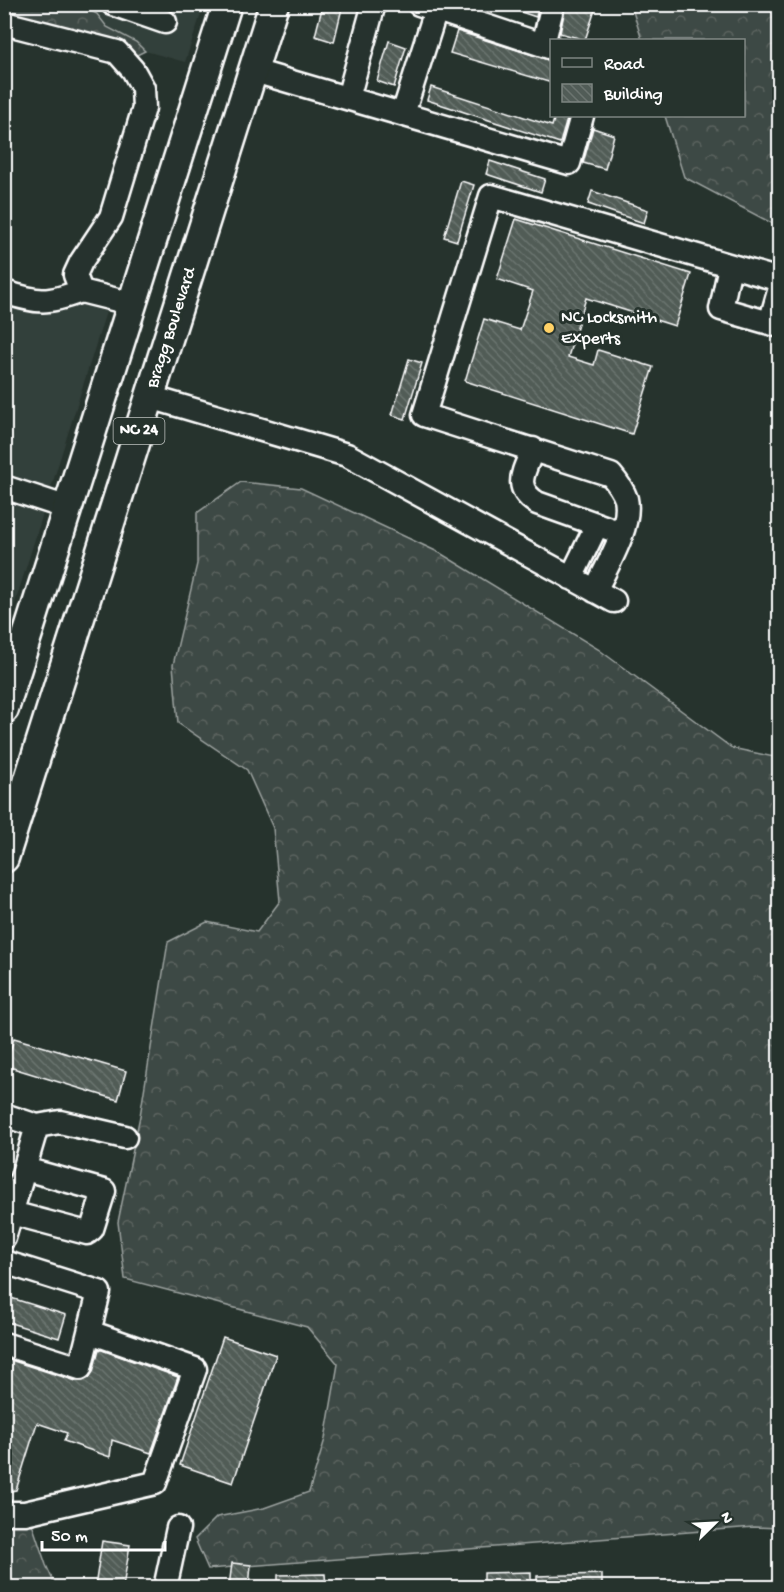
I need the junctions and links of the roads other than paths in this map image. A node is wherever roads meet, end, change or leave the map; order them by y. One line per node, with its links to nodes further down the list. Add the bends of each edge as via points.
1 (113, 4): 8 (street)
2 (226, 4): 19 (main road, NC 24)
3 (274, 4): 10 (main road, Bragg Boulevard / NC 24)
4 (374, 4): 11 (street)
5 (553, 4): 9 (street)
6 (441, 9): 9 (street); 12 (street)
7 (4, 22): 17 (street, via 117,52 143,88 144,108 111,218 75,275)
8 (165, 22)
9 (547, 47)
10 (254, 71): 11 (street); 21 (main road, Bragg Boulevard / NC 24)
11 (348, 98): 12 (street)
12 (403, 114): 13 (street, via 569,163)
13 (582, 117)
14 (730, 266): 15 (street); 20 (street, via 721,309); 22 (street, via 491,196 424,415)
15 (780, 280)
16 (780, 288): 20 (street)
17 (81, 291): 18 (street, via 57,300 36,302); 19 (street)
18 (4, 292)
19 (132, 304): 24 (main road, NC 24)
20 (775, 325)
21 (150, 397): 27 (street, via 347,456); 29 (main road, Bragg Boulevard / NC 24)
22 (533, 449): 25 (street, via 522,479 521,488 526,496); 26 (street, via 611,475 626,500 627,522)
23 (4, 487): 24 (street)
24 (68, 508): 28 (main road, NC 24)
25 (597, 525): 26 (street); 27 (street)
26 (621, 533): 27 (street, via 605,596)
27 (571, 578)
28 (4, 709)
29 (4, 858)
30 (4, 1115): 31 (street)
31 (37, 1126): 32 (street, via 60,1122); 33 (street)
32 (125, 1137)
33 (25, 1169): 34 (street); 34 (street, via 104,1191 92,1229 87,1233)
34 (9, 1212): 35 (street)
35 (4, 1238)
36 (4, 1262): 37 (street, via 99,1292)
37 (90, 1332): 38 (street, via 80,1368); 39 (street, via 195,1369 155,1483 25,1513)
38 (4, 1344)
39 (4, 1513)
40 (178, 1528): 41 (street)
41 (165, 1587)

